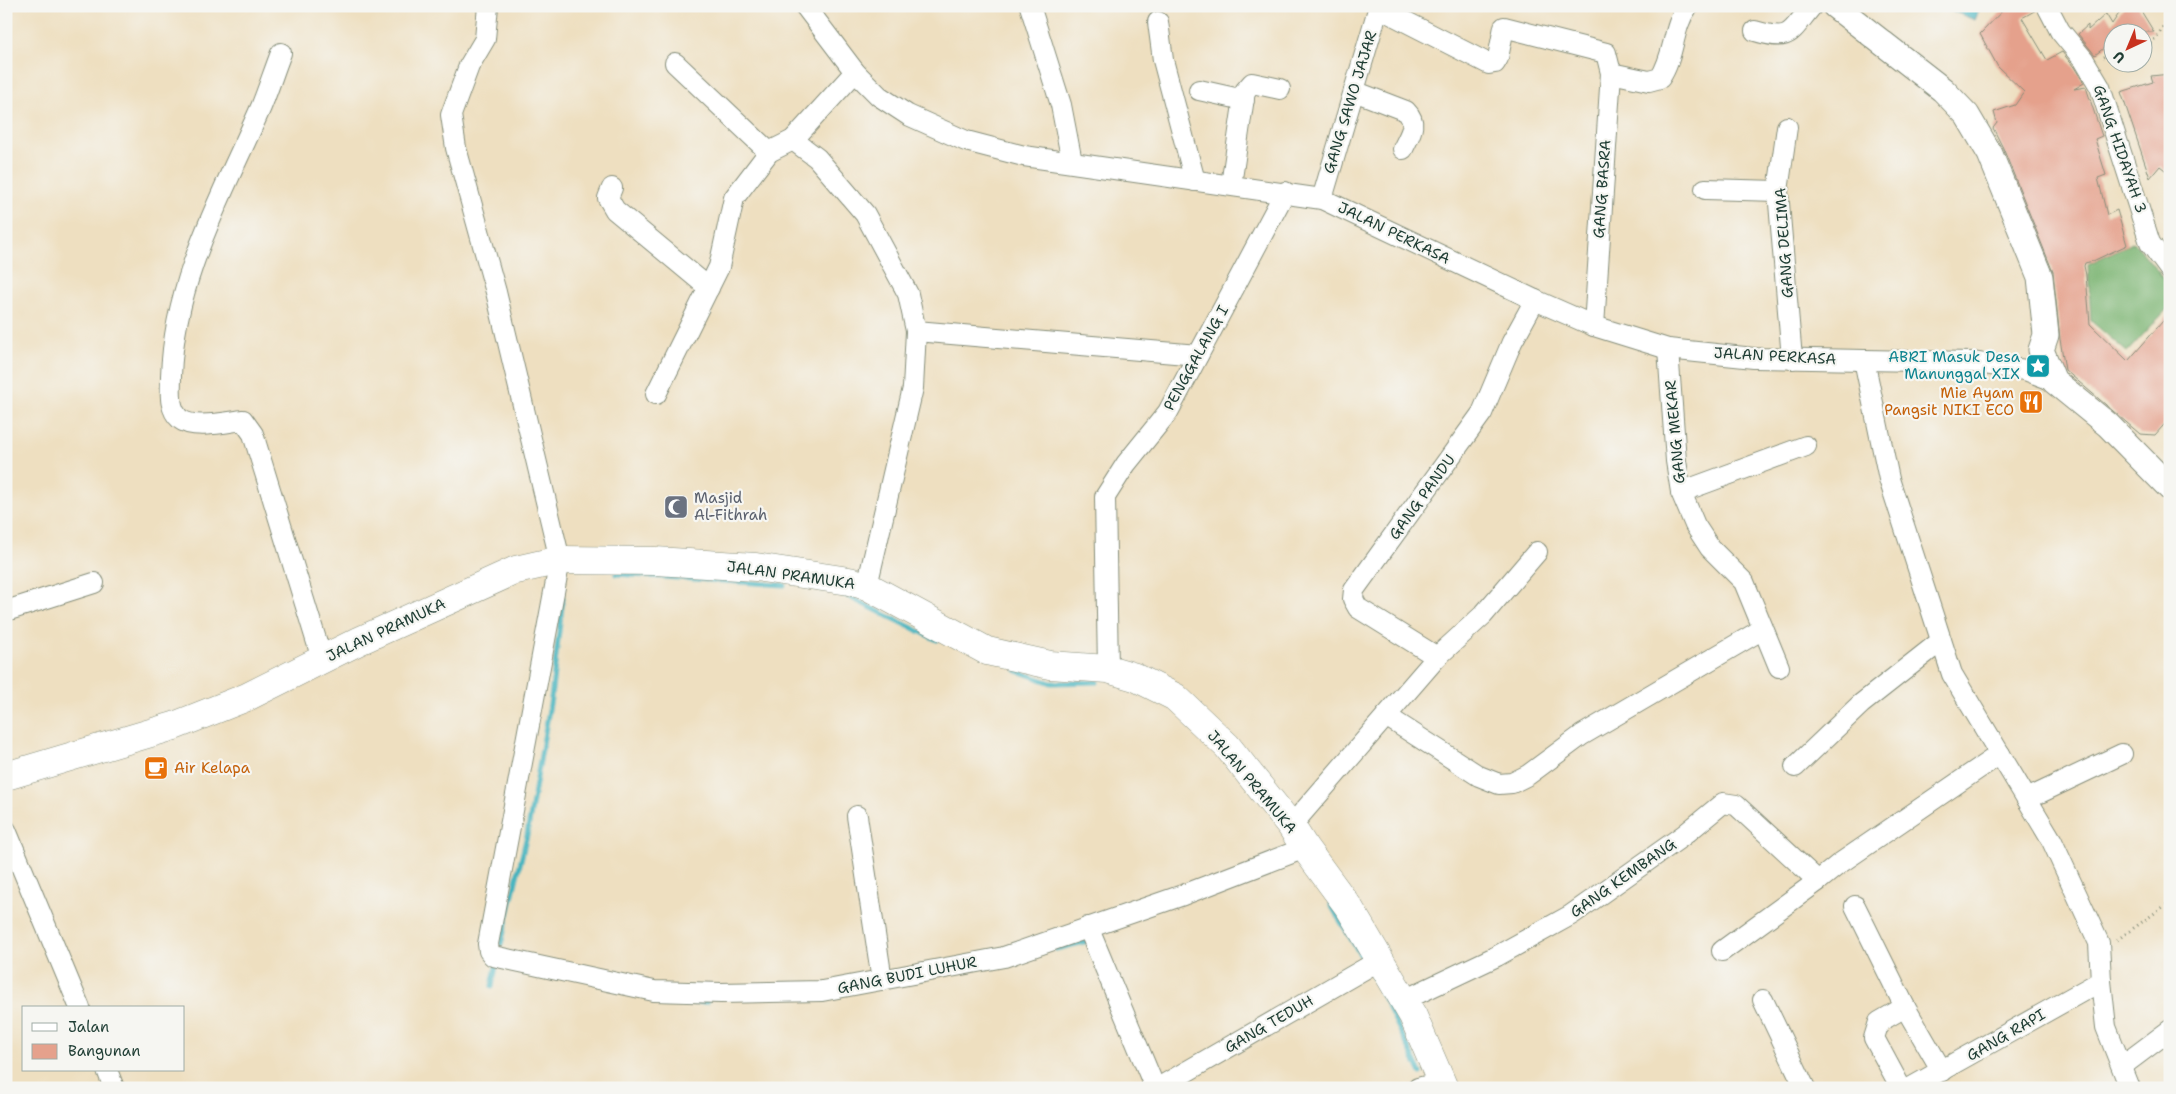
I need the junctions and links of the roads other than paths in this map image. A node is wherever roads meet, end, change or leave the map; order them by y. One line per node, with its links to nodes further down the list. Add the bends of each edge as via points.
1 (488, 6): 48 (street, via 485,39 469,66 451,114 456,148 496,292)
2 (805, 6): 13 (street, JALAN PERKASA)
3 (1030, 6): 23 (street, via 1060,105)
4 (1688, 6): 14 (street, via 1680,16 1668,66 1660,78 1649,80)
5 (1812, 6): 10 (street, via 1788,34 1779,37)
6 (1835, 6): 37 (street, via 1943,90 1967,115 1990,154 2040,277 2046,335)
7 (2047, 6): 31 (street, GANG HIDAYAH 3, via 2060,31 2084,60 2100,87 2150,242)
8 (1379, 7): 14 (street, GANG BASRA, via 1489,64 1498,58 1504,27 1606,53); 17 (street, GANG SAWO JAJAR)
9 (1158, 22): 24 (street, via 1163,60)
10 (1754, 31)
11 (280, 54): 55 (street, via 194,260 172,347 170,402 179,418 188,424 243,420 248,425)
12 (675, 63): 22 (street)
13 (855, 72): 20 (street); 23 (street, JALAN PERKASA, via 879,96 908,116 966,140 1024,156)
14 (1611, 73): 34 (street, GANG BASRA)
15 (1280, 89): 18 (street, via 1252,83)
16 (1199, 90): 18 (street)
17 (1354, 91): 21 (street, via 1406,111 1412,117 1414,125); 30 (street, GANG SAWO JAJAR)
18 (1244, 100): 25 (street)
19 (1787, 127): 28 (street, GANG DELIMA)
20 (793, 140): 22 (street); 35 (street, via 817,158 865,214 908,294)
21 (1403, 150)
22 (769, 152): 32 (street, via 734,198 719,267)
23 (1072, 162): 24 (street, JALAN PERKASA)
24 (1195, 181): 25 (street, JALAN PERKASA)
25 (1231, 185): 29 (street, JALAN PERKASA)
26 (612, 188): 32 (street, via 608,198 615,210)
27 (1705, 189): 28 (street)
28 (1778, 191): 39 (street, GANG DELIMA)
29 (1285, 192): 30 (street, JALAN PERKASA); 38 (street, PENGGALANG I)
30 (1322, 199): 33 (street, JALAN PERKASA)
31 (2168, 265)
32 (709, 288): 43 (street)
33 (1536, 300): 34 (street, JALAN PERKASA); 54 (street, GANG PANDU, via 1512,342 1482,413 1354,590 1353,599 1358,608)
34 (1594, 326): 36 (street, JALAN PERKASA)
35 (916, 331): 38 (street); 50 (street, via 913,388)
36 (1668, 349): 39 (street, JALAN PERKASA); 46 (street, GANG MEKAR)
37 (2041, 350): 41 (street); 42 (street)
38 (1198, 354): 57 (street, PENGGALANG I, via 1168,412 1126,464 1105,497)
39 (1792, 359): 40 (street, JALAN PERKASA)
40 (1864, 360): 41 (street, JALAN PERKASA, via 1971,362); 53 (street, via 1889,479)
41 (2025, 370): 42 (street, JALAN PERKASA)
42 (2054, 381): 45 (street, via 2108,425)
43 (656, 394)
44 (1806, 446): 46 (street)
45 (2170, 488)
46 (1681, 492): 52 (street, GANG MEKAR, via 1695,525 1710,548 1744,582)
47 (1538, 552): 54 (street, via 1483,615)
48 (560, 560): 50 (main road, JALAN PRAMUKA, via 756,567); 55 (main road, JALAN PRAMUKA, via 516,570); 72 (street, GANG BUDI LUHUR, via 489,951 493,956 654,991 822,992)
49 (94, 582): 51 (street)
50 (867, 586): 57 (main road, JALAN PRAMUKA, via 986,651 1050,665)
51 (6, 611)
52 (1763, 629): 56 (street, GANG MEKAR); 58 (street, via 1582,735 1512,783 1499,784 1480,776)
53 (1941, 641): 59 (street, via 1952,674); 61 (street, via 1860,704)
54 (1437, 657): 58 (street)
55 (322, 660): 62 (main road, JALAN PRAMUKA, via 247,697 174,726)
56 (1779, 667)
57 (1108, 669): 66 (main road, JALAN PRAMUKA, via 1136,677 1175,697 1227,746)
58 (1386, 716): 66 (street)
59 (2000, 754): 63 (street); 67 (street, via 1839,864)
60 (2122, 754): 63 (street)
61 (1795, 767)
62 (6, 776)
63 (2027, 799): 73 (street, via 2052,841 2099,943)
64 (857, 816): 72 (street)
65 (6, 830): 76 (street)
66 (1298, 837): 69 (street, GANG BUDI LUHUR, via 1182,895); 71 (main road, JALAN PRAMUKA, via 1350,908)
67 (1818, 882): 70 (street); 74 (street, GANG KEMBANG, via 1736,805 1723,803 1684,835 1571,915 1497,956)
68 (1855, 906): 77 (street)
69 (1088, 928): 72 (street, GANG BUDI LUHUR, via 1004,957); 84 (street)
70 (1722, 951)
71 (1380, 960): 74 (main road, JALAN PRAMUKA); 84 (street, GANG TEDUH)
72 (882, 980)
73 (2101, 981): 79 (street, via 2106,1027); 80 (street, GANG RAPI)
74 (1404, 1000): 82 (main road, JALAN PRAMUKA, via 1413,1016)
75 (1764, 1000): 85 (street)
76 (79, 1006)
77 (1905, 1007): 80 (street); 86 (street, via 1879,1022 1874,1038)
78 (2170, 1030): 79 (street)
79 (2122, 1066): 88 (street)
80 (1942, 1071): 87 (street, GANG RAPI)
81 (107, 1072): 83 (street)
82 (1435, 1086)
83 (114, 1088)
84 (1156, 1088)
85 (1805, 1088)
86 (1902, 1088)
87 (1910, 1088)
88 (2130, 1088)

